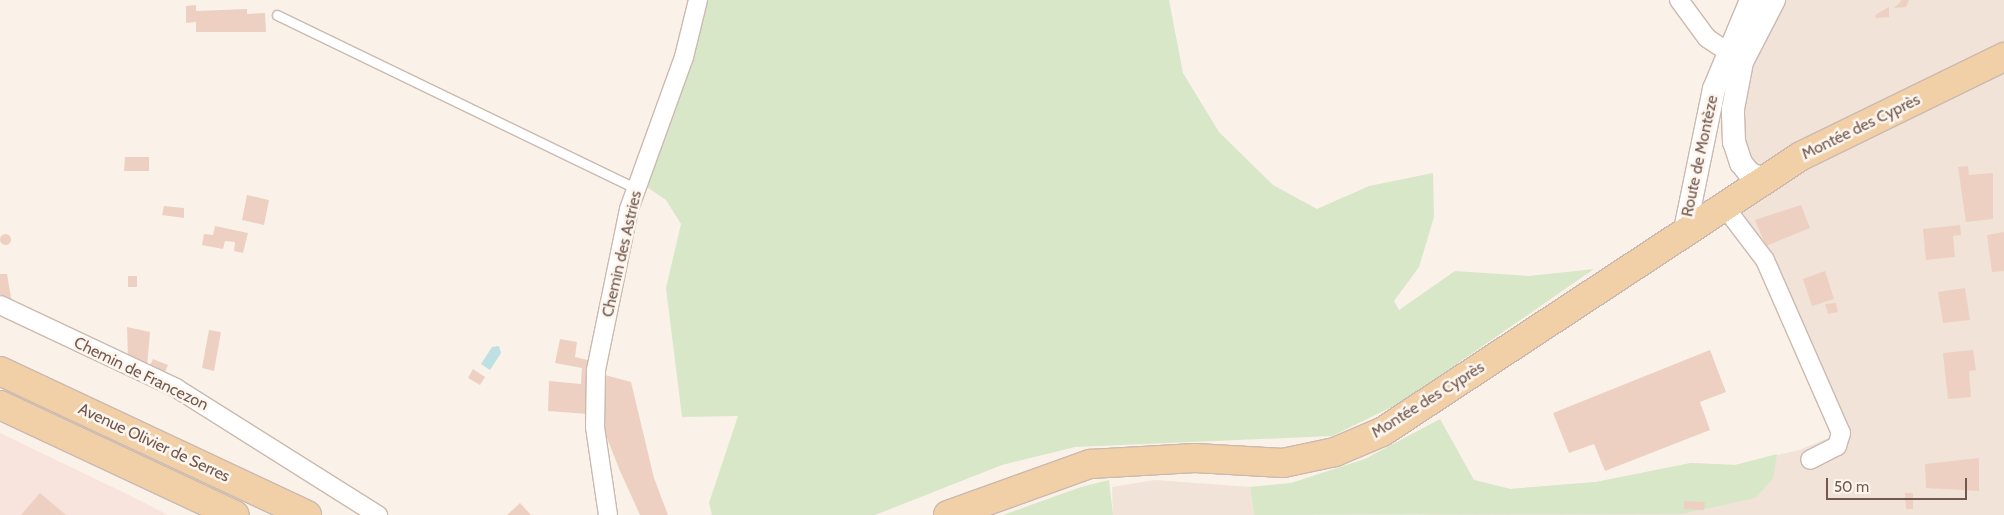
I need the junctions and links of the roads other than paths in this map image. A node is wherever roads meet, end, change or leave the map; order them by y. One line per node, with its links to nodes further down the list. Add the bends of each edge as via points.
1 (698, 0): 9 (street, Chemin des Astries, via 684,57)
2 (1679, 0): 6 (street, via 1707,38)
3 (1751, 0): 6 (street, Route de Montèze)
4 (1774, 0): 6 (street, Route de Montèze)
5 (278, 15): 9 (lane)
6 (1735, 58): 8 (street, Route de Montèze, via 1734,142 1745,169); 11 (street, Route de Montèze, via 1703,127)
7 (2003, 60): 8 (main road, Montée des Cyprès, via 1802,156)
8 (1765, 179): 10 (main road, Montée des Cyprès)
9 (637, 189): 19 (street, Chemin des Astries, via 596,370 595,427)
10 (1724, 206): 11 (main road, Montée des Cyprès); 15 (street, via 1765,260 1841,433 1837,446)
11 (1685, 230): 20 (main road, Montée des Cyprès, via 1414,412 1334,452 1283,463 1195,458 1090,464)
12 (0, 305): 18 (street, Chemin de Francezon, via 176,388)
13 (0, 371): 17 (main road, Avenue Olivier de Serres)
14 (0, 405): 16 (main road, Avenue Olivier de Serres)
15 (1810, 460)
16 (234, 515)
17 (307, 515)
18 (378, 515)
19 (608, 515)
20 (948, 515)

